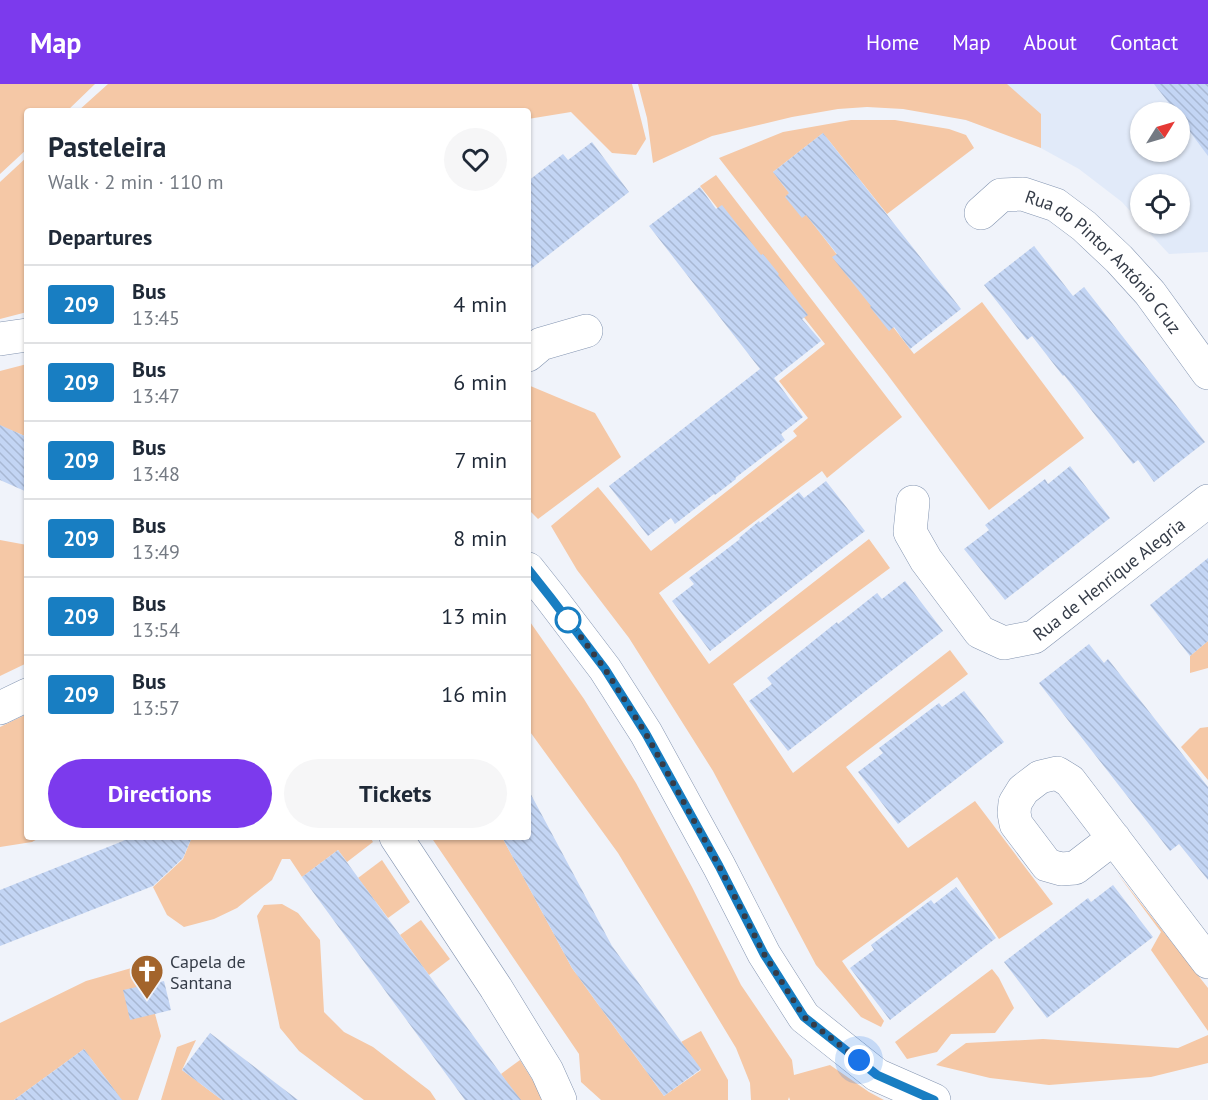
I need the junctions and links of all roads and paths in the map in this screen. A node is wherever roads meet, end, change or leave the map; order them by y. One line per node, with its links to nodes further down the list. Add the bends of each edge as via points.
1 (981, 213): 6 (street, Rua do Pintor António Cruz, via 1001,195 1023,194 1056,205 1084,226 1150,293)
2 (586, 331): 5 (street, via 542,344)
3 (24, 335): 4 (street)
4 (0, 339)
5 (531, 353)
6 (1208, 373)
7 (1208, 501): 8 (street, Rua de Henrique Alegria, via 1034,637 1004,643 980,633 926,560 910,532)
8 (913, 502)
9 (531, 573): 16 (street, via 605,669 646,734 764,954 804,1017 877,1075)
10 (24, 696): 11 (street)
11 (0, 708)
12 (1113, 838): 14 (street)
13 (398, 840): 15 (street, via 496,988 547,1071)
14 (1208, 962)
15 (560, 1100)
16 (934, 1100)

